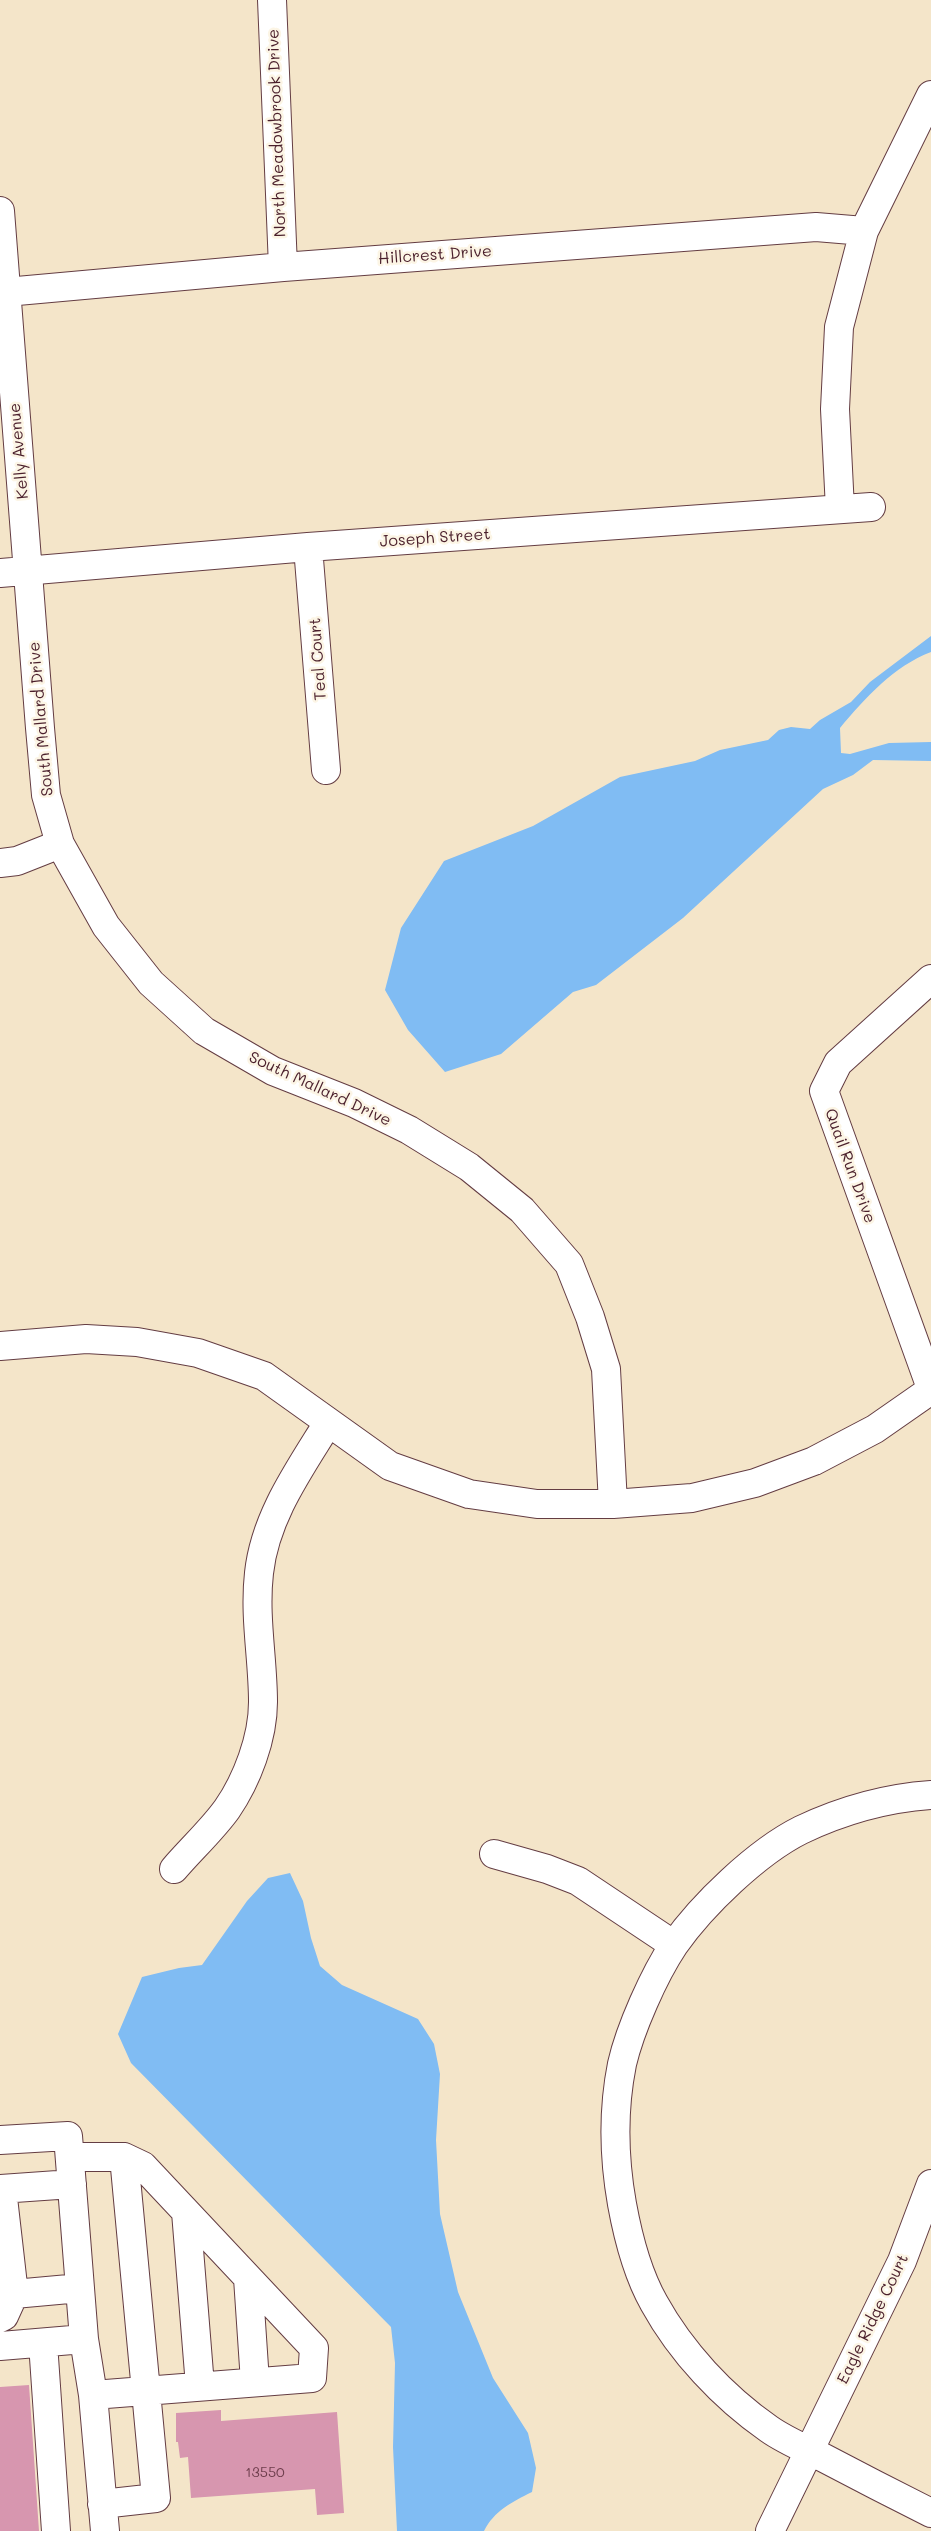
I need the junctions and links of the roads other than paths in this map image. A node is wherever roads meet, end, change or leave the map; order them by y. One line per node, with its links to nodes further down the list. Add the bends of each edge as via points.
1 (272, 0): 5 (street, North Meadowbrook Drive)
2 (931, 95): 4 (street)
3 (0, 212): 6 (street, Kelly Avenue)
4 (864, 231): 5 (street, Hillcrest Drive, via 816,227); 8 (street, via 840,327 834,409)
5 (283, 266): 6 (street, Hillcrest Drive)
6 (6, 292): 10 (street, Kelly Avenue)
7 (871, 507): 8 (street, Joseph Street)
8 (840, 509): 9 (street, Joseph Street)
9 (308, 547): 10 (street, Joseph Street); 12 (street, Teal Court)
10 (29, 570): 11 (street, Joseph Street); 13 (street, South Mallard Drive, via 46,795)
11 (0, 572)
12 (326, 770)
13 (60, 844): 14 (street); 19 (street, South Mallard Drive, via 112,933 151,983 204,1031 273,1070 354,1103 409,1130 468,1167 522,1210 569,1264 590,1316 606,1369)
14 (0, 863)
15 (931, 979): 17 (street, Quail Run Drive, via 838,1063 824,1091)
16 (0, 1346): 18 (street, via 86,1339 137,1342 198,1353 264,1376)
17 (931, 1389): 19 (street, via 875,1429 814,1461 755,1483 692,1498)
18 (328, 1423): 19 (street, via 390,1466 469,1494 537,1504); 22 (street, via 282,1496 259,1572 257,1611 263,1704 255,1754 227,1809)
19 (613, 1504)
20 (931, 1795): 23 (street, via 906,1797 853,1810 800,1831 758,1859 718,1894)
21 (494, 1854): 23 (street, via 578,1881)
22 (174, 1869)
23 (674, 1945): 42 (street, via 643,2004 622,2064 615,2121 618,2185 629,2242 653,2302 692,2358 733,2401 771,2430)
24 (0, 2140): 25 (street, via 68,2136)
25 (70, 2157): 26 (street); 27 (street)
26 (124, 2157): 30 (street, via 143,2166); 40 (street)
27 (72, 2184): 29 (street); 32 (street)
28 (931, 2184): 42 (street, Eagle Ridge Court, via 902,2261)
29 (1, 2189): 33 (street)
30 (186, 2212): 31 (street); 39 (street)
31 (248, 2278): 38 (street); 38 (street, via 314,2348 312,2378)
32 (80, 2288): 33 (street); 35 (street)
33 (14, 2294): 34 (street)
34 (0, 2318)
35 (84, 2339): 36 (street); 41 (street)
36 (43, 2344): 37 (street); 45 (street)
37 (0, 2346)
38 (255, 2382): 39 (street)
39 (200, 2386): 40 (street)
40 (145, 2391): 41 (street); 43 (street, via 156,2498)
41 (93, 2395): 43 (street)
42 (808, 2450): 44 (street); 47 (street, Eagle Ridge Court)
43 (102, 2504): 46 (street)
44 (931, 2513)
45 (56, 2531)
46 (105, 2531)
47 (770, 2531)

